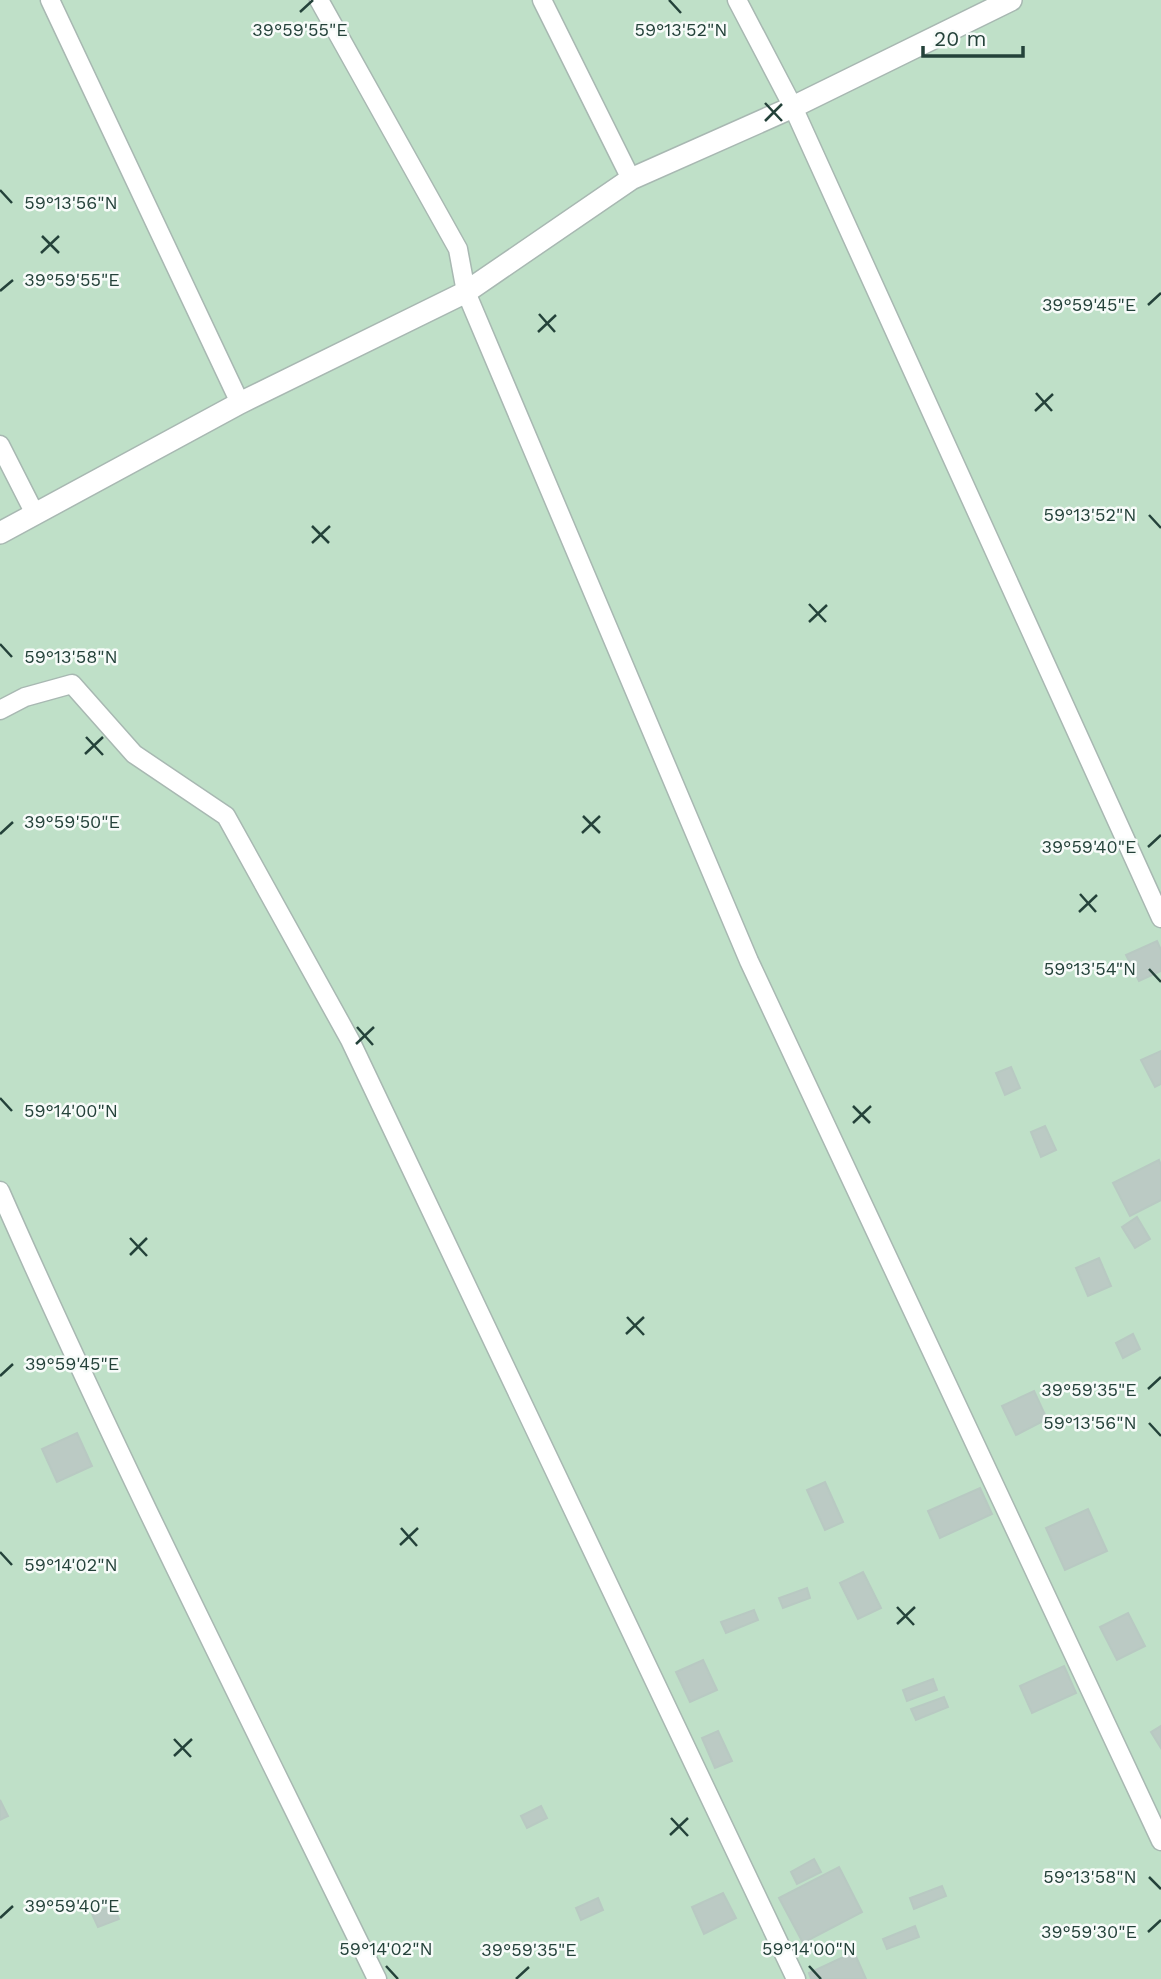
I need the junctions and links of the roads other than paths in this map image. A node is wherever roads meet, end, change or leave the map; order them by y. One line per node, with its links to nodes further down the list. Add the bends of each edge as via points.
1 (50, 0): 9 (lane)
2 (319, 0): 8 (lane, via 458,248)
3 (541, 0): 7 (lane)
4 (737, 0): 6 (lane)
5 (1011, 0): 6 (street)
6 (793, 107): 7 (street); 14 (lane)
7 (631, 180): 8 (street)
8 (466, 292): 9 (street); 16 (lane, via 749,961)
9 (240, 403): 11 (street)
10 (0, 445): 11 (lane)
11 (35, 514): 12 (street)
12 (0, 533)
13 (0, 710): 18 (lane, via 25,697 72,684 134,754 226,816 350,1040)
14 (1161, 918)
15 (0, 1191): 17 (lane, via 196,1610)
16 (1161, 1841)
17 (377, 1979)
18 (796, 1979)

